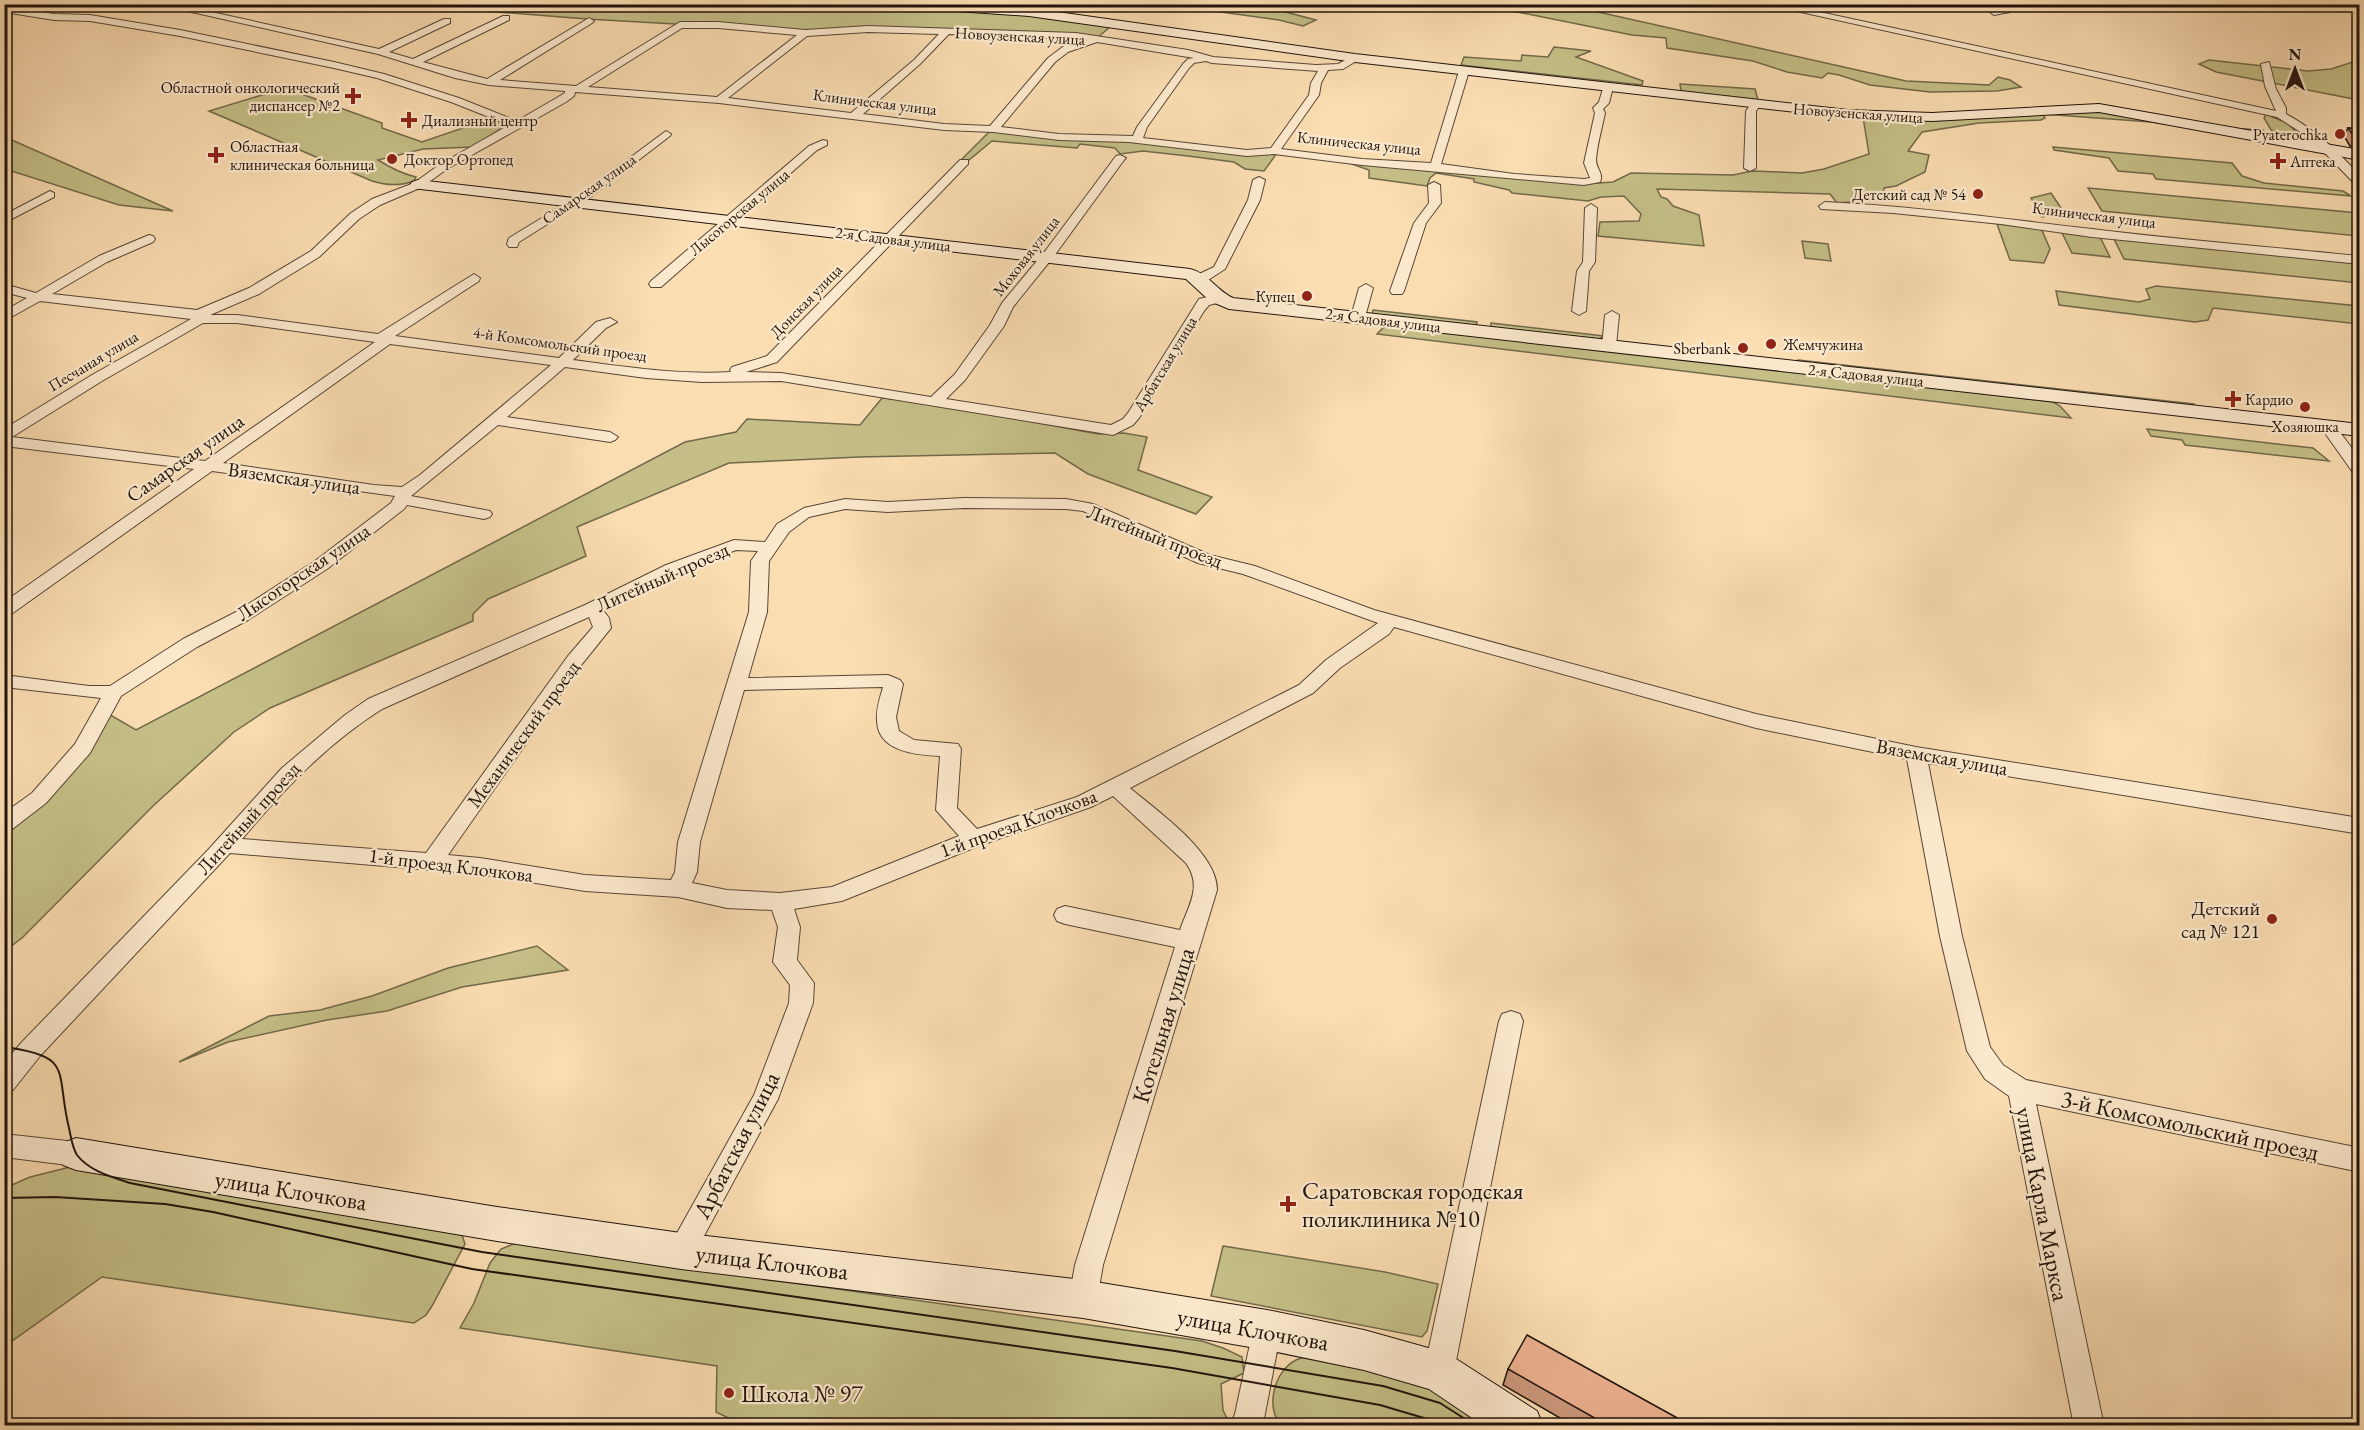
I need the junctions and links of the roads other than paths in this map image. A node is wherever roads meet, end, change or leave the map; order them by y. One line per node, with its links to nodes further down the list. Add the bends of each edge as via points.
1 (160, 4): 14 (street, Клиническая улица)
2 (912, 4): 15 (street, Новоузенская улица, via 1029,12)
3 (1768, 4): 26 (street)
4 (2011, 4): 6 (street, via 2007,10)
5 (4, 9): 28 (street, via 180,33 346,68 455,100)
6 (1994, 12)
7 (506, 18): 17 (street)
8 (447, 21): 14 (street)
9 (590, 21): 21 (street)
10 (680, 26): 12 (street, Новоузенская улица, via 718,25); 23 (street, Песчаная улица)
11 (946, 32): 12 (street, Новоузенская улица, via 868,29); 13 (street, Новоузенская улица, via 1076,36); 27 (street)
12 (805, 33): 24 (street)
13 (1098, 41): 16 (street, Новоузенская улица, via 1188,53); 29 (street, via 1061,52)
14 (380, 52): 17 (street, Клиническая улица)
15 (1355, 58): 19 (street, Новоузенская улица, via 1340,67); 20 (street, Новоузенская улица)
16 (1204, 59): 19 (street, Новоузенская улица); 31 (street, via 1186,66)
17 (415, 62): 21 (street, Клиническая улица)
18 (2266, 64): 26 (street)
19 (1324, 68): 33 (street, via 1314,94)
20 (1464, 70): 22 (street, Новоузенская улица); 38 (street)
21 (489, 82): 23 (street, Клиническая улица)
22 (1608, 87): 25 (street, Новоузенская улица); 38 (street, Клиническая улица, via 1598,108 1590,163 1596,180 1514,177)
23 (576, 90): 24 (street, Клиническая улица); 28 (street, Песчаная улица)
24 (719, 100): 27 (street, Клиническая улица)
25 (1756, 104): 34 (street, Новоузенская улица, via 1912,118 2099,108); 39 (street, via 1750,111)
26 (2280, 115): 34 (street)
27 (854, 116): 29 (street, Клиническая улица)
28 (518, 124): 42 (street, Песчаная улица)
29 (993, 129): 31 (street, Клиническая улица, via 1059,137)
30 (666, 134): 45 (street, Самарская улица)
31 (1137, 139): 33 (street, Клиническая улица, via 1247,153)
32 (823, 143): 49 (street, Лысогорская улица)
33 (1274, 151): 38 (street, Клиническая улица)
34 (2328, 151): 35 (street, Новоузенская улица); 41 (street)
35 (2360, 155)
36 (1120, 158): 53 (street, Моховая улица)
37 (964, 162): 51 (street, Донская улица)
38 (1435, 167)
39 (1750, 168)
40 (1259, 180): 56 (street, via 1254,200 1218,269)
41 (2360, 183)
42 (418, 185): 45 (street, 2-я Садовая улица); 66 (street, Песчаная улица, via 376,202 315,254 254,291)
43 (1434, 185): 60 (street, via 1435,203 1420,223)
44 (50, 195): 48 (street)
45 (572, 202): 49 (street, 2-я Садовая улица); 52 (street, Самарская улица)
46 (1825, 206): 54 (street, Клиническая улица, via 1893,209)
47 (1591, 208): 63 (street, via 1589,262 1583,271)
48 (4, 220)
49 (731, 220): 51 (street, 2-я Садовая улица); 57 (street, Лысогорская улица)
50 (148, 239): 61 (street, via 103,259)
51 (888, 239): 53 (street, 2-я Садовая улица); 72 (street, Донская улица, via 772,359 748,369)
52 (513, 244)
53 (1047, 257): 56 (street, 2-я Садовая улица, via 1190,274); 73 (street, Моховая улица, via 1007,306 960,377)
54 (2360, 260)
55 (474, 278): 69 (street, Самарская улица)
56 (1200, 279): 62 (street)
57 (656, 284)
58 (4, 288): 61 (street, 4-й Комсомольский проезд)
59 (1366, 288): 67 (street)
60 (1397, 291)
61 (38, 297): 65 (street); 66 (street, 4-й Комсомольский проезд)
62 (1216, 299): 67 (street, 2-я Садовая улица); 76 (street, Арбатская улица, via 1204,302 1198,309 1134,414)
63 (1579, 311)
64 (1612, 315): 70 (street)
65 (4, 317)
66 (199, 317): 69 (street, 4-й Комсомольский проезд); 78 (street, Песчаная улица)
67 (1358, 317): 70 (street, 2-я Садовая улица)
68 (610, 322): 71 (street, Лысогорская улица)
69 (386, 338): 71 (street, 4-й Комсомольский проезд); 81 (street, Самарская улица)
70 (1609, 346): 75 (street, 2-я Садовая улица)
71 (562, 363): 72 (street, 4-й Комсомольский проезд); 74 (street, Лысогорская улица)
72 (702, 378): 73 (street, 4-й Комсомольский проезд, via 781,377)
73 (936, 401): 76 (street, 4-й Комсомольский проезд)
74 (494, 420): 79 (street); 83 (street, Лысогорская улица)
75 (2328, 426): 77 (street, 2-я Садовая улица); 82 (street)
76 (1113, 430)
77 (2360, 430)
78 (4, 436)
79 (610, 437)
80 (4, 441): 81 (street, Вяземская улица)
81 (207, 467): 83 (street, Вяземская улица); 87 (street, Самарская улица)
82 (2360, 471)
83 (404, 496): 84 (street, Вяземская улица); 92 (street, Лысогорская улица, via 321,565)
84 (484, 514)
85 (769, 547): 86 (street, Литейный проезд, via 734,545 672,569); 88 (street, Литейный проезд, via 783,528 804,513 824,507 1066,504 1087,507 1204,559 1250,570); 91 (street, via 760,561 758,612)
86 (591, 609): 98 (street, Литейный проезд, via 375,704 342,724 303,758); 99 (street, Механический проезд, via 600,618 602,628)
87 (4, 611)
88 (1389, 620): 89 (street, Литейный проезд); 94 (street, 1-й проезд Клочкова, via 1383,630 1333,664 1306,689)
89 (1530, 659): 93 (street, Вяземская улица, via 1756,721)
90 (4, 681): 92 (street)
91 (738, 684): 97 (street, via 893,684 886,726 902,744 951,749 946,810); 100 (street)
92 (114, 692): 95 (street, Лысогорская улица, via 83,748 39,798)
93 (1916, 754): 96 (street, Вяземская улица); 106 (street, улица Карла Маркса, via 1951,936 1979,1051 1994,1072)
94 (1115, 786): 97 (street, 1-й проезд Клочкова, via 1084,802); 103 (street, Котельная улица, via 1204,869 1208,886)
95 (4, 825)
96 (2360, 826)
97 (972, 839): 101 (street, 1-й проезд Клочкова, via 834,895)
98 (225, 845): 99 (street, 1-й проезд Клочкова); 105 (street, Литейный проезд)
99 (432, 861): 100 (street, 1-й проезд Клочкова, via 585,883)
100 (678, 889): 101 (street, 1-й проезд Клочкова, via 727,899)
101 (780, 902): 110 (street, Арбатская улица, via 789,927 785,962 802,983 801,1003 765,1099)
102 (1065, 915): 103 (street)
103 (1188, 941): 111 (street, Котельная улица, via 1089,1265)
104 (1511, 1021): 113 (street)
105 (4, 1082)
106 (2020, 1090): 109 (street, 3-й Комсомольский проезд); 116 (street, улица Карла Маркса)
107 (4, 1145): 108 (street, улица Клочкова)
108 (76, 1154): 110 (street, улица Клочкова)
109 (2360, 1160)
110 (681, 1251): 111 (street, улица Клочкова)
111 (1083, 1299): 112 (street, улица Клочкова)
112 (1267, 1330): 113 (street, улица Клочкова, via 1364,1350); 114 (street)
113 (1439, 1371): 115 (street, улица Клочкова)
114 (1251, 1423)
115 (1522, 1425)
116 (2089, 1425)

